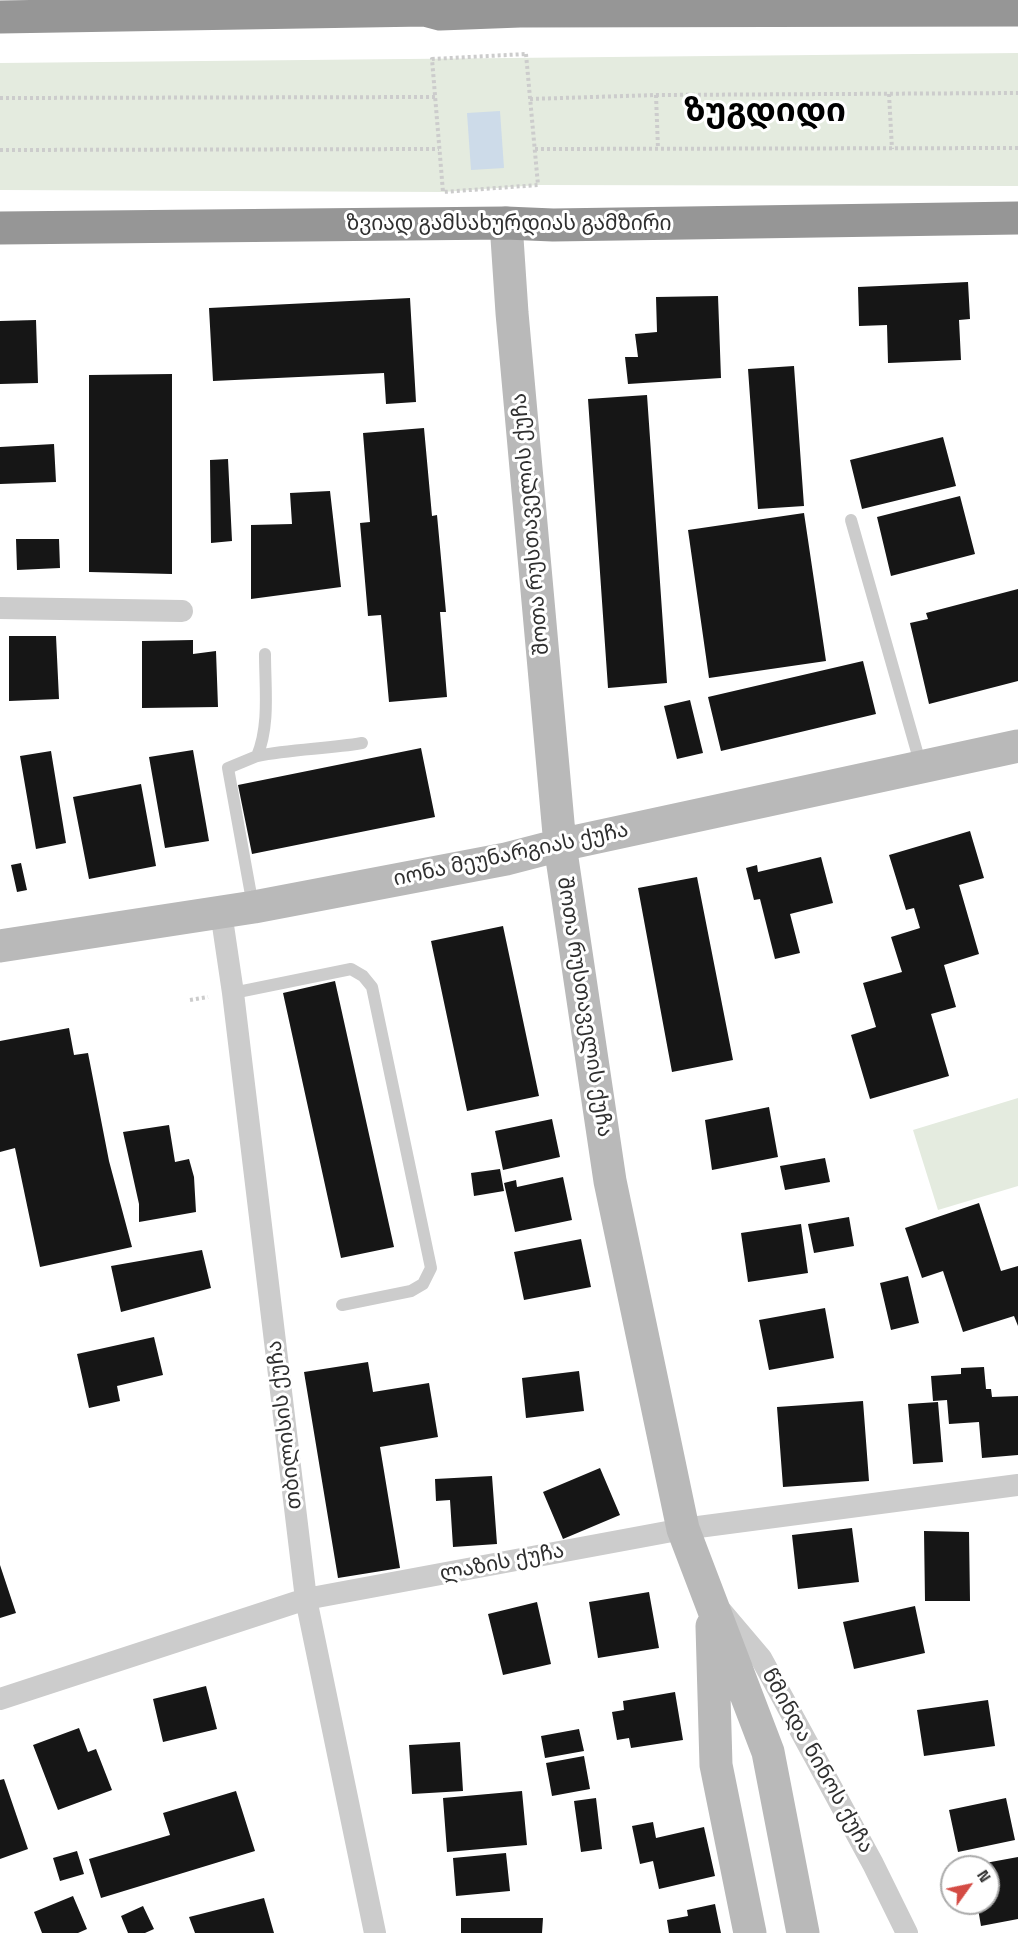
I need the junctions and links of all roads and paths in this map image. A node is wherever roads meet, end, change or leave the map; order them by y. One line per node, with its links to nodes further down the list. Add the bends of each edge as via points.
1 (439, 7): 2 (highway); 4 (highway)
2 (484, 7): 3 (highway, via 532,11)
3 (1018, 10)
4 (0, 17)
5 (1018, 93): 6 (path)
6 (890, 94): 7 (path); 11 (path)
7 (656, 95): 10 (path); 15 (path)
8 (435, 97): 9 (path); 10 (path, via 432,59 526,54); 13 (path)
9 (0, 99)
10 (530, 99): 14 (path)
11 (892, 148): 12 (path); 15 (path)
12 (1018, 148)
13 (440, 149): 14 (path, via 443,192 538,185); 16 (path)
14 (535, 149): 15 (path)
15 (658, 149)
16 (0, 150)
17 (1018, 218): 18 (highway, ზვიად გამსახურდიას გამზირი)
18 (506, 223): 19 (highway, ზვიად გამსახურდიას გამზირი); 28 (main road, შოთა რუსთაველის ქუჩა)
19 (0, 228)
20 (851, 520): 27 (lane)
21 (0, 608): 22 (street)
22 (182, 611)
23 (266, 654): 26 (lane, via 263,741)
24 (362, 743): 26 (lane)
25 (1018, 746): 27 (main road, იონა მეუნარგიას ქუჩა)
26 (257, 756): 29 (lane, via 228,768)
27 (921, 767): 28 (main road, იონა მეუნარგიას ქუჩა)
28 (560, 845): 29 (main road, იონა მეუნარგიას ქუჩა); 35 (main road, შოთა რუსთაველის ქუჩა, via 610,1180)
29 (254, 907): 30 (main road, იონა მეუნარგიას ქუჩა)
30 (221, 912): 31 (main road, იონა მეუნარგიას ქუჩა); 32 (street, თბილისის ქუჩა)
31 (0, 946)
32 (232, 993): 33 (lane, via 351,969 372,987 431,1268 423,1284 411,1292); 36 (street, თბილისის ქუჩა)
33 (342, 1305)
34 (1018, 1485): 35 (street, ლაზის ქუჩა)
35 (683, 1529): 36 (street, ლაზის ქუჩა); 37 (main road, შოთა რუსთაველის ქუჩა)
36 (306, 1599): 38 (street, ლაზის ქუჩა); 39 (street, თბილისის ქუჩა)
37 (711, 1600): 40 (main road, შოთა რუსთაველის ქუჩა, via 716,1766); 41 (main road, შოთა რუსთაველის ქუჩა, via 768,1752); 42 (street, წმინდა ნინოს ქუჩა, via 761,1658)
38 (0, 1699)
39 (375, 1933)
40 (750, 1933)
41 (802, 1933)
42 (907, 1933)

